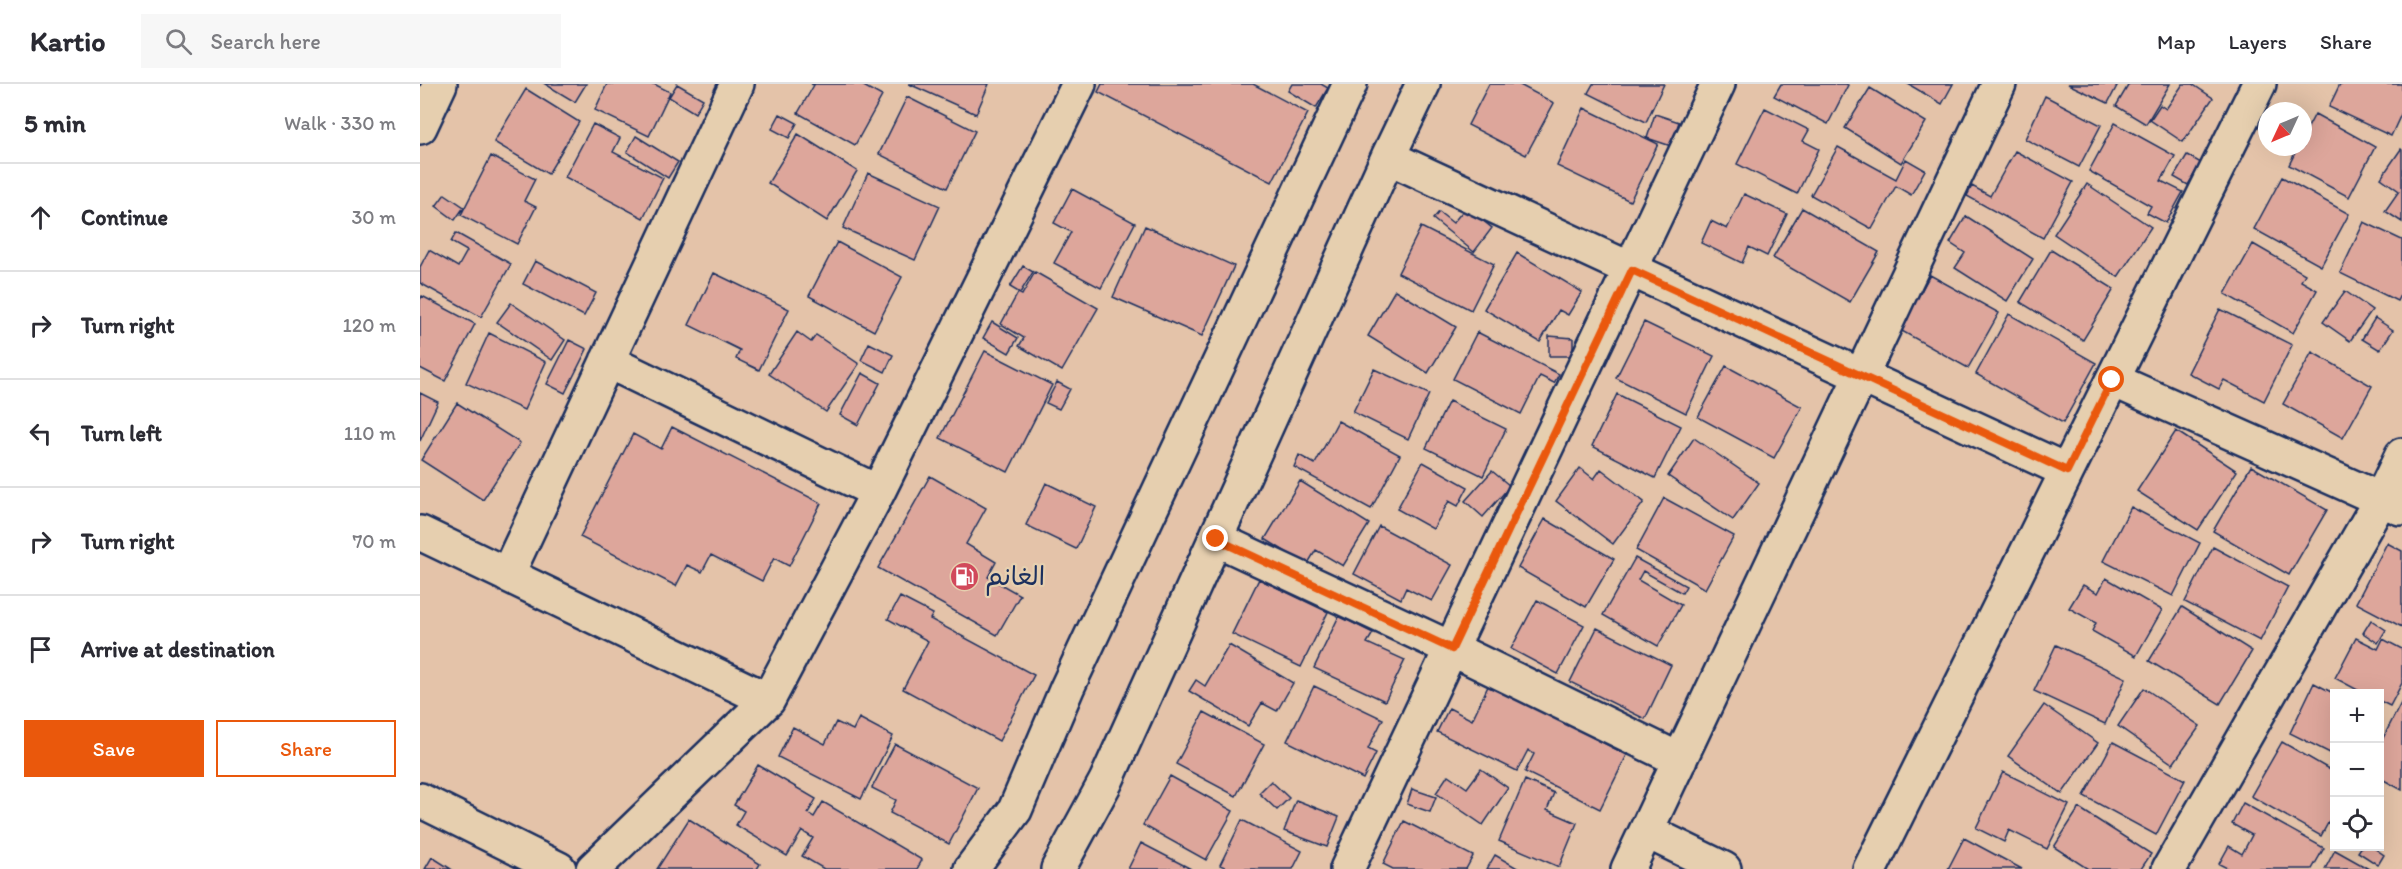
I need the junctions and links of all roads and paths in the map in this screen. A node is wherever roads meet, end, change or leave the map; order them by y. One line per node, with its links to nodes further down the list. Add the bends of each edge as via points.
1 (440, 84): 9 (street)
2 (737, 84): 12 (street)
3 (1079, 84): 17 (street)
4 (1350, 84): 29 (street, via 1067,688 1015,810)
5 (1423, 84): 10 (street)
6 (1718, 84): 11 (street)
7 (1999, 84): 13 (street)
8 (2259, 84): 14 (street)
9 (420, 127)
10 (1388, 157): 11 (street); 19 (street)
11 (1632, 270): 13 (street); 22 (street)
12 (607, 361): 17 (street); 21 (street)
13 (1862, 376): 16 (street); 24 (street)
14 (2112, 380): 16 (street); 18 (street)
15 (2402, 455): 18 (street)
16 (2067, 471): 34 (street)
17 (878, 492): 23 (street)
18 (2392, 504): 35 (street)
19 (1216, 539): 22 (street); 30 (street, via 1106,781)
20 (422, 540): 21 (street)
21 (507, 575): 23 (street)
22 (1452, 649): 24 (street); 31 (street)
23 (768, 700): 28 (street)
24 (1680, 760): 26 (street)
25 (420, 800): 27 (street)
26 (1646, 831): 32 (street); 33 (street)
27 (559, 869)
28 (593, 869)
29 (971, 869)
30 (1058, 869)
31 (1347, 869)
32 (1628, 869)
33 (1724, 869)
34 (1870, 869)
35 (2169, 869)

